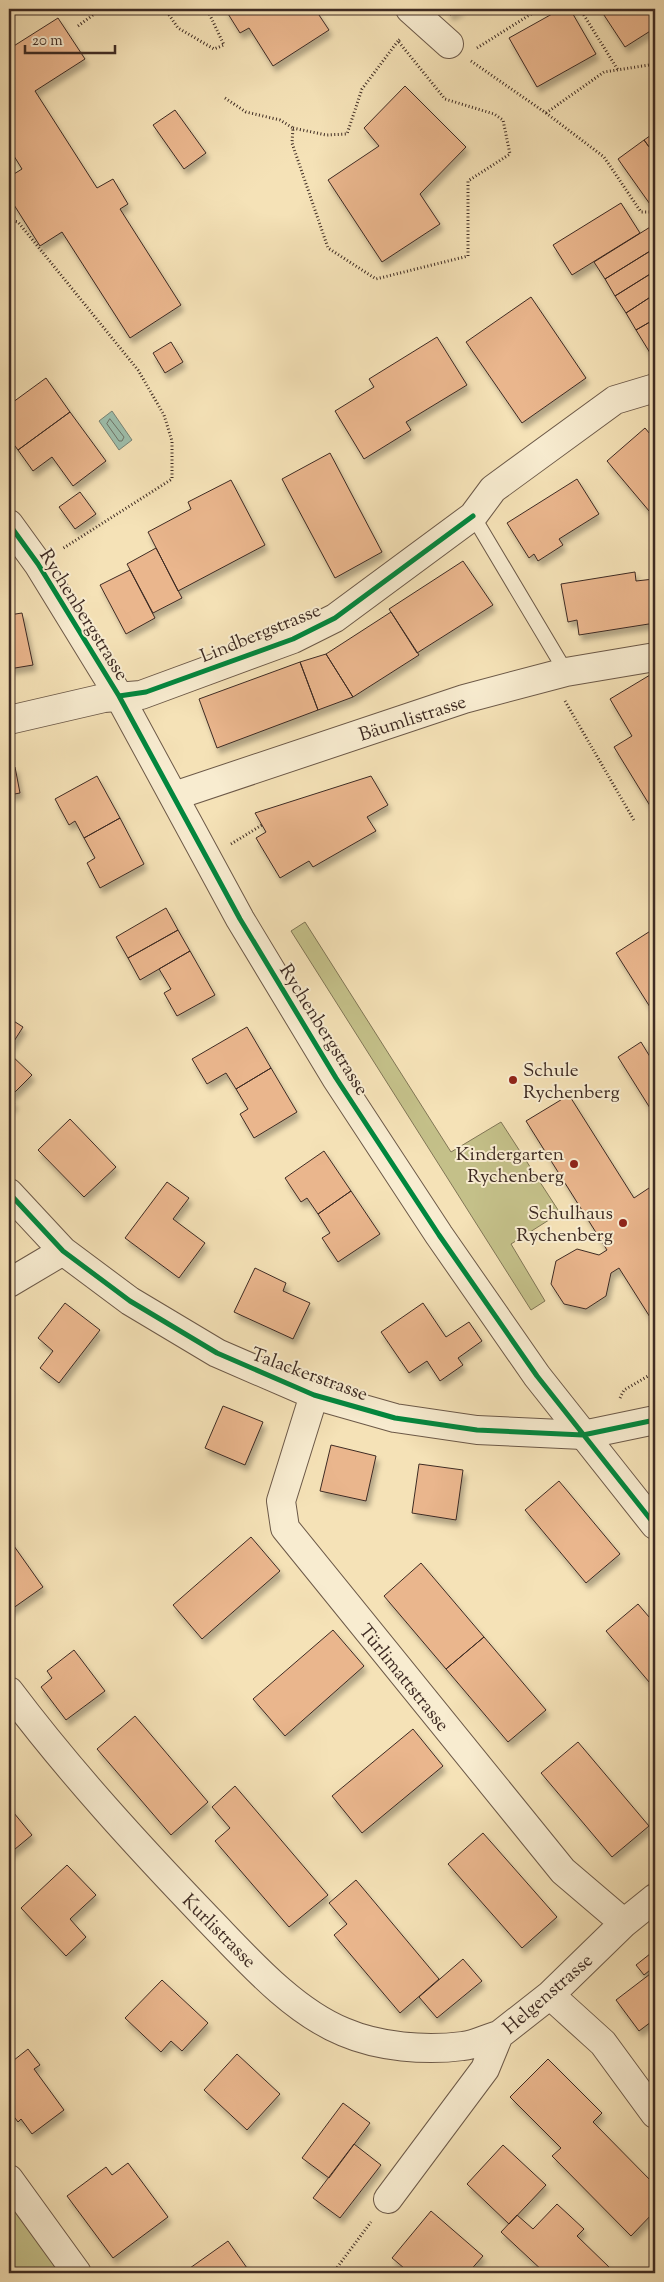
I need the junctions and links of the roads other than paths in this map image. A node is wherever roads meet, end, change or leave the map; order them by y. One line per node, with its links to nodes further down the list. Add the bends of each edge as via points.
1 (413, 12): 2 (street)
2 (456, 50)
3 (655, 388): 4 (street, Lindbergstrasse, via 615,400 492,489)
4 (473, 516): 7 (lane); 8 (street, Lindbergstrasse, via 335,618 293,639 146,692)
5 (9, 524): 8 (street, Rychenbergstrasse, via 38,564)
6 (655, 657): 7 (street, Bäumlistrasse)
7 (566, 672): 10 (street, Bäumlistrasse, via 464,699)
8 (119, 696): 9 (street); 10 (street, Rychenbergstrasse)
9 (9, 720)
10 (174, 796): 16 (street, Rychenbergstrasse, via 240,918 336,1078 473,1284)
11 (9, 1192): 12 (street, Talackerstrasse)
12 (63, 1251): 13 (street); 14 (street, Talackerstrasse, via 130,1301 217,1353)
13 (9, 1283)
14 (314, 1395): 16 (street, Talackerstrasse, via 404,1420 477,1430); 20 (street, Türlimattstrasse, via 281,1501 286,1528 563,1871)
15 (655, 1420): 16 (street, Talackerstrasse)
16 (583, 1435): 17 (street, Rychenbergstrasse)
17 (655, 1525)
18 (9, 1691): 22 (street, Kurlistrasse, via 116,1822 245,1957 301,2007 343,2032 380,2044 464,2046)
19 (655, 1898): 20 (street, Helgenstrasse)
20 (624, 1923): 21 (street, Helgenstrasse)
21 (550, 1995): 22 (street, Helgenstrasse); 23 (street, via 603,2043)
22 (499, 2035): 25 (street, Helgenstrasse, via 485,2069)
23 (655, 2114)
24 (9, 2180): 26 (street)
25 (388, 2199)
26 (77, 2273)

